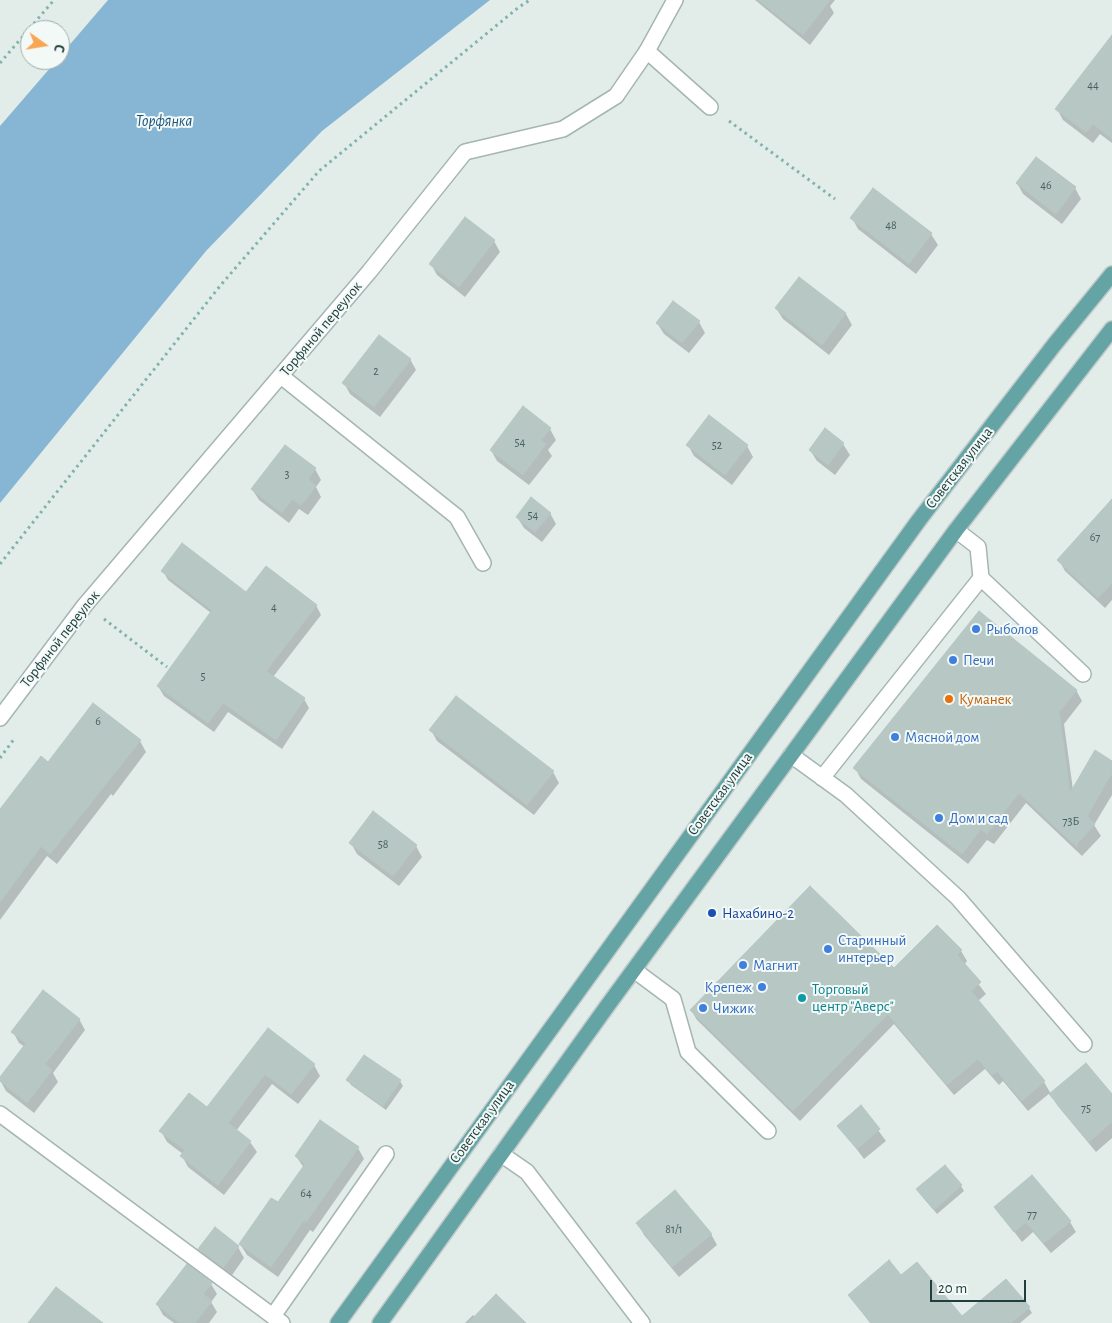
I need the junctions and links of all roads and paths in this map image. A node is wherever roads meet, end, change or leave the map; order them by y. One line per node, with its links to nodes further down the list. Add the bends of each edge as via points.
1 (54, 0): 5 (path)
2 (530, 0): 13 (path, via 319,171 220,286)
3 (675, 0): 4 (street, Торфяной переулок)
4 (648, 51): 6 (street); 10 (street, Торфяной переулок, via 616,96 563,129 465,152)
5 (0, 63)
6 (710, 107): 7 (path)
7 (835, 199)
8 (1112, 274): 30 (main road, Советская улица, via 919,520)
9 (1112, 329): 11 (main road)
10 (281, 376): 12 (street, via 457,517); 15 (street, Торфяной переулок)
11 (956, 530): 14 (street, via 978,547); 20 (main road)
12 (483, 563)
13 (0, 564)
14 (982, 578): 17 (street); 22 (street)
15 (85, 605): 16 (path); 18 (street, Торфяной переулок)
16 (168, 667)
17 (1083, 674)
18 (0, 718)
19 (17, 735): 21 (path)
20 (791, 755): 22 (street); 23 (main road)
21 (0, 758)
22 (822, 778): 24 (street, via 958,898)
23 (634, 970): 26 (street, via 673,999 688,1052); 28 (main road)
24 (1084, 1044)
25 (0, 1114): 29 (street)
26 (768, 1131)
27 (386, 1154): 29 (street)
28 (501, 1154): 31 (main road); 32 (street, via 527,1172)
29 (277, 1320)
30 (338, 1323)
31 (380, 1323)
32 (642, 1323)

